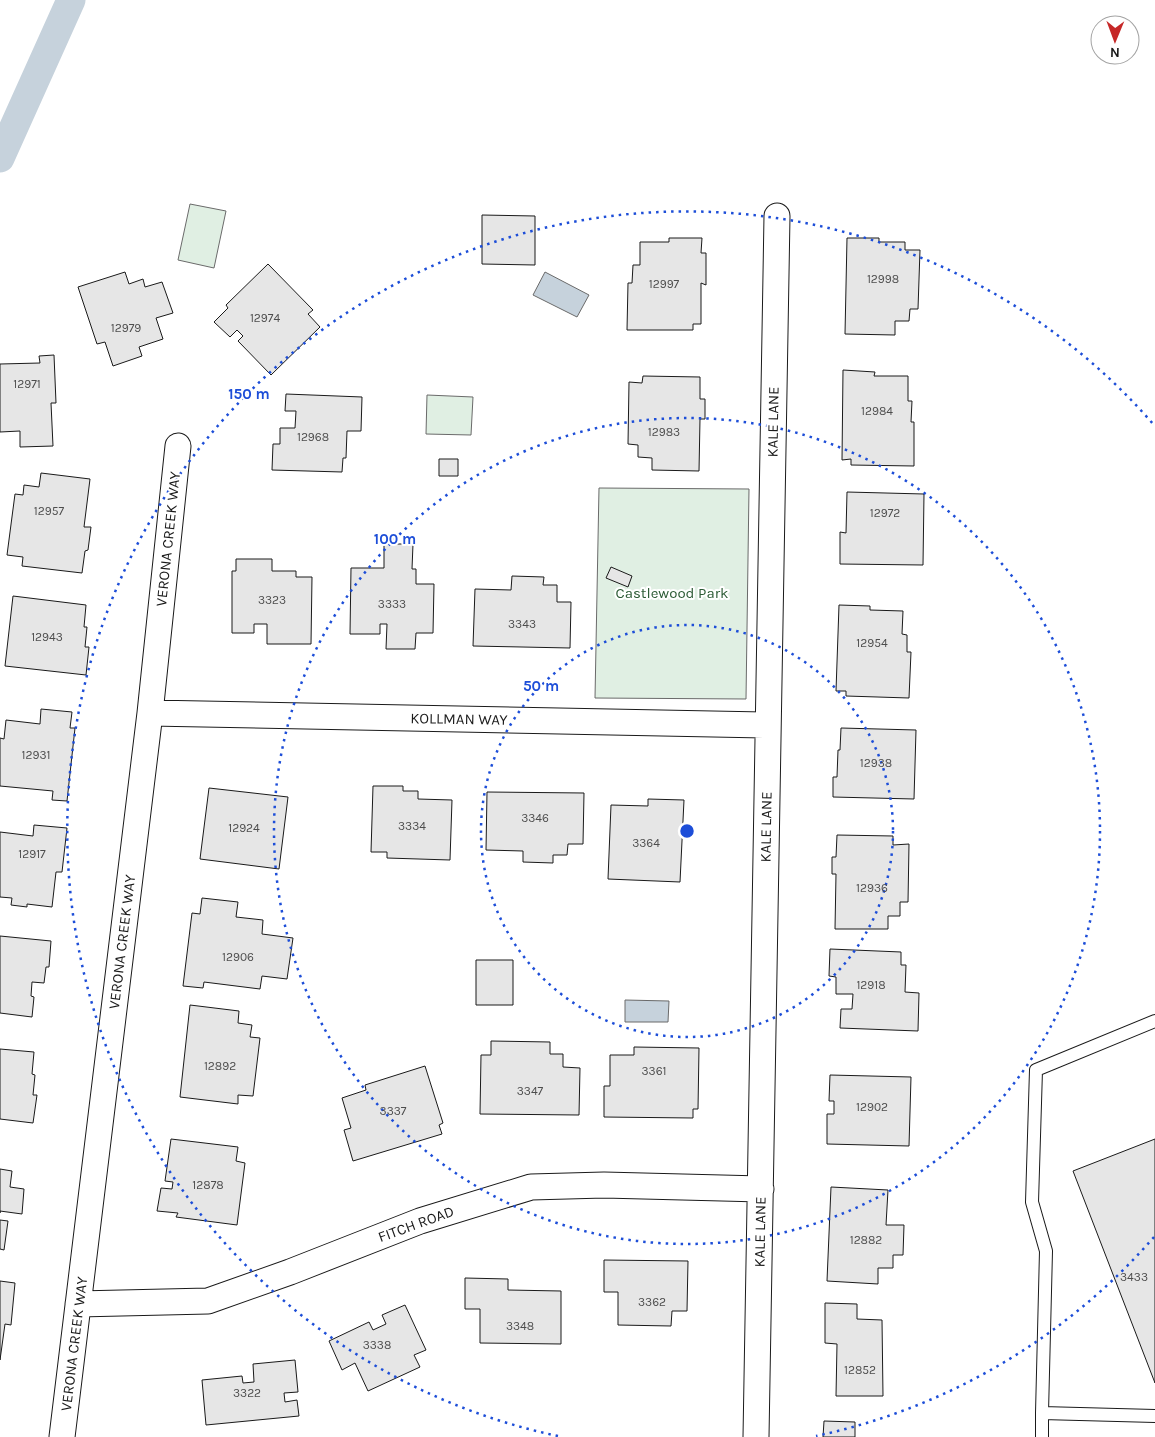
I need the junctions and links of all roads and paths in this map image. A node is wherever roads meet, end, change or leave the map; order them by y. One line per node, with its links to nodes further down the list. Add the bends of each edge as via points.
1 (776, 216): 4 (street, KALE LANE)
2 (178, 446): 3 (street, VERONA CREEK WAY)
3 (150, 713): 4 (street, KOLLMAN WAY); 7 (street, VERONA CREEK WAY)
4 (768, 725): 6 (street, KALE LANE)
5 (1155, 1021): 8 (lane, via 1036,1070 1032,1202 1046,1251)
6 (761, 1189): 7 (street, FITCH ROAD, via 604,1185 532,1187 420,1221 208,1301); 11 (street, KALE LANE)
7 (78, 1304): 10 (street, VERONA CREEK WAY)
8 (1042, 1412): 9 (lane); 12 (lane)
9 (1155, 1416)
10 (62, 1437)
11 (756, 1437)
12 (1042, 1437)

